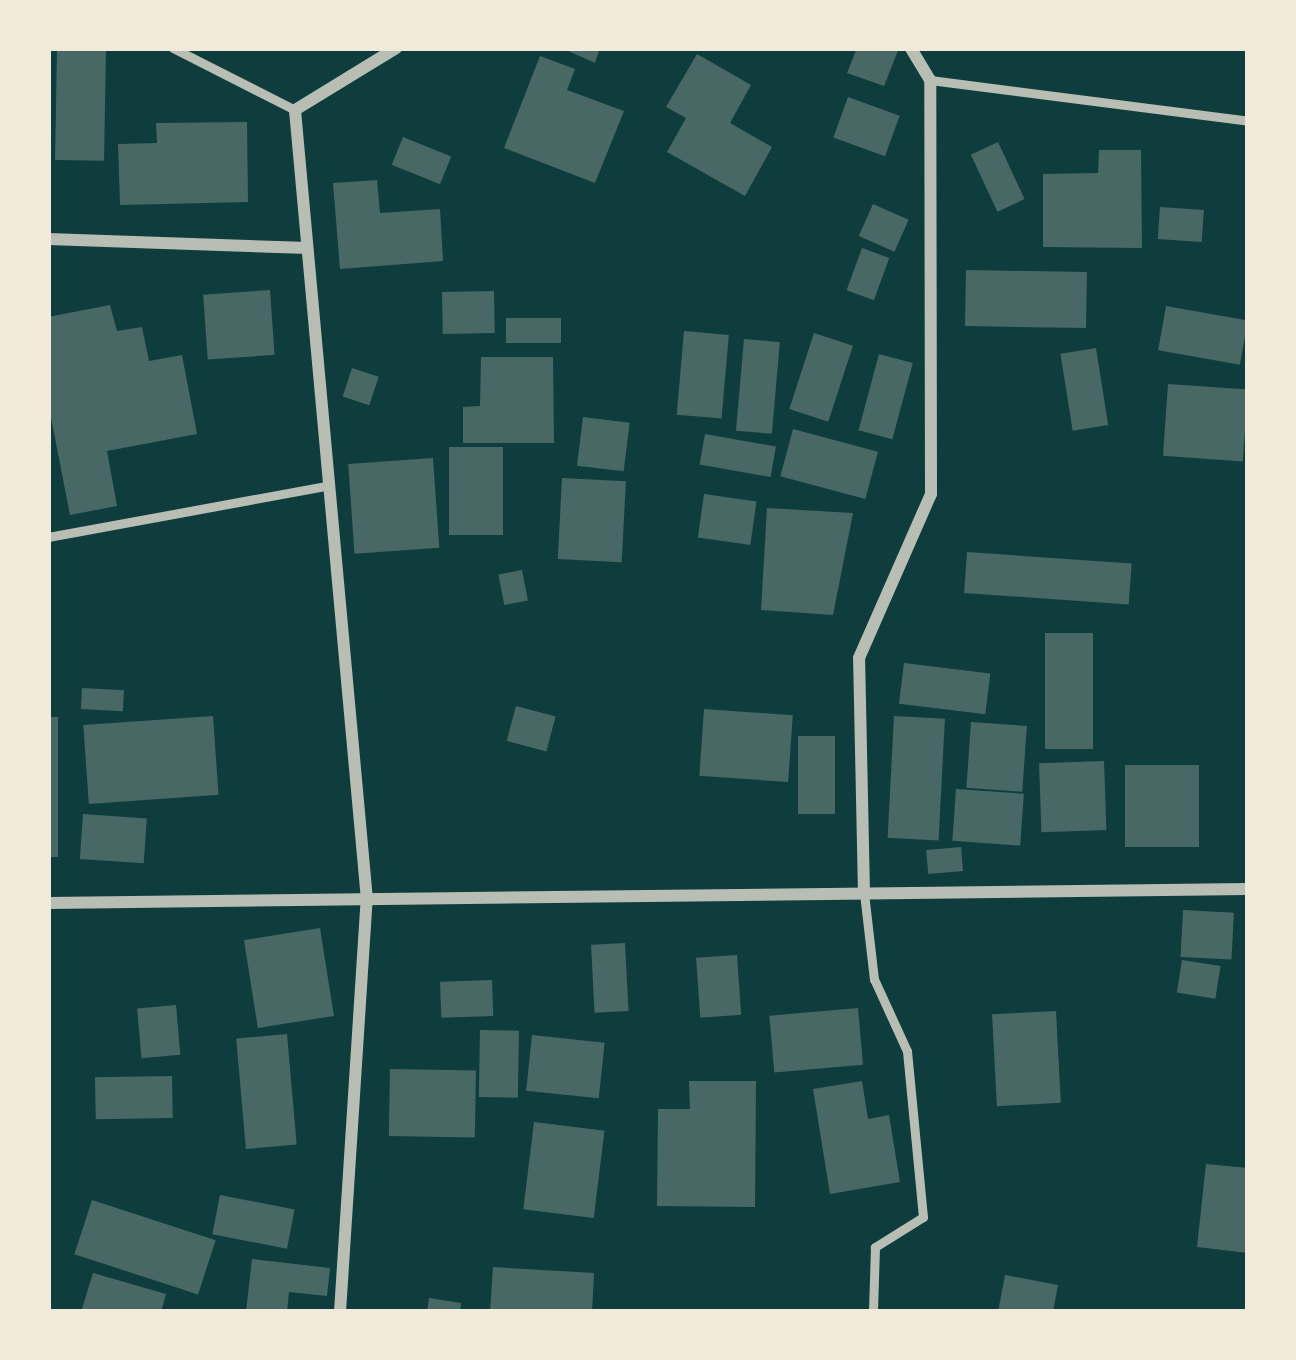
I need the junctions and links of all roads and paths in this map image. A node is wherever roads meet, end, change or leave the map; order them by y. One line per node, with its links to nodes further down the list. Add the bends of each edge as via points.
1 (173, 48): 5 (lane)
2 (396, 48): 5 (street)
3 (910, 48): 4 (street)
4 (930, 80): 6 (lane); 12 (street, via 931,494 860,658)
5 (295, 110): 8 (street)
6 (1248, 121)
7 (48, 239): 8 (street)
8 (301, 248): 9 (street)
9 (326, 486): 10 (lane); 13 (street)
10 (48, 537)
11 (1248, 889): 12 (street)
12 (864, 893): 13 (street); 16 (lane, via 874,979 908,1051 923,1217 875,1247)
13 (367, 901): 14 (street); 15 (street)
14 (48, 902)
15 (340, 1312)
16 (873, 1312)

